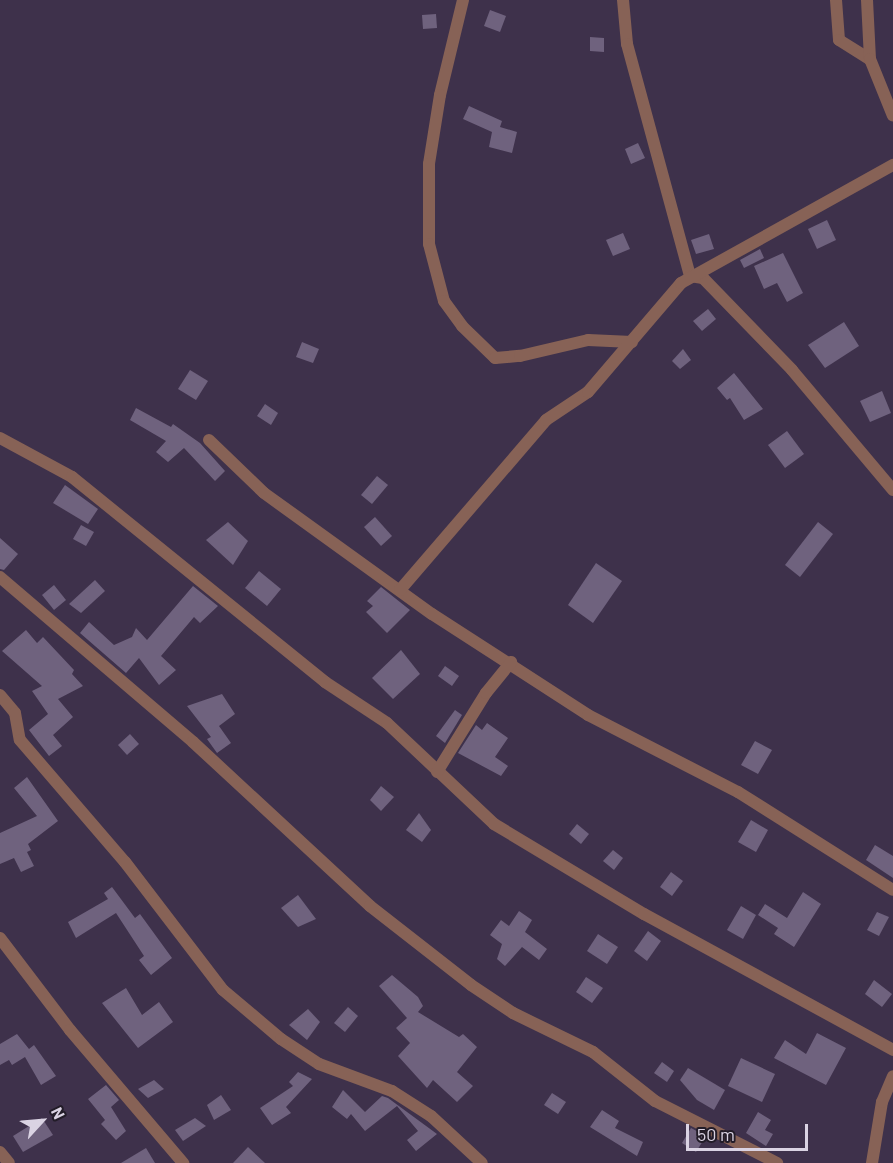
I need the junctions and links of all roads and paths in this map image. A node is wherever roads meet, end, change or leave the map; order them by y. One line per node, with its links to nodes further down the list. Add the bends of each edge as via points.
1 (463, 0): 9 (street, via 440,95 429,164 429,244 444,301 462,326 495,358 588,340)
2 (623, 0): 8 (street, via 627,44)
3 (836, 0): 5 (street, via 838,40)
4 (867, 0): 5 (street)
5 (870, 59): 6 (street)
6 (893, 116)
7 (893, 165): 8 (street)
8 (690, 276): 9 (street); 12 (street, via 702,278 792,370)
9 (632, 342): 14 (street, via 588,392 546,420)
10 (0, 438): 17 (street, via 72,477 325,682 387,723)
11 (209, 440): 14 (street, via 264,493)
12 (893, 490)
13 (0, 577): 26 (street, via 193,741 370,906 471,985 513,1013 579,1043 655,1101)
14 (399, 590): 15 (street)
15 (511, 662): 17 (street, via 486,693); 18 (street, via 588,715 738,792)
16 (0, 695): 25 (street, via 15,712 20,740 124,862 223,990 281,1039 319,1064 392,1091 431,1116)
17 (438, 772): 20 (street, via 510,834 644,914)
18 (893, 890)
19 (0, 938): 24 (street, via 70,1030)
20 (893, 1050)
21 (893, 1077): 27 (street, via 882,1102)
22 (0, 1152): 23 (street)
23 (9, 1163)
24 (183, 1163)
25 (482, 1163)
26 (777, 1163)
27 (872, 1163)

